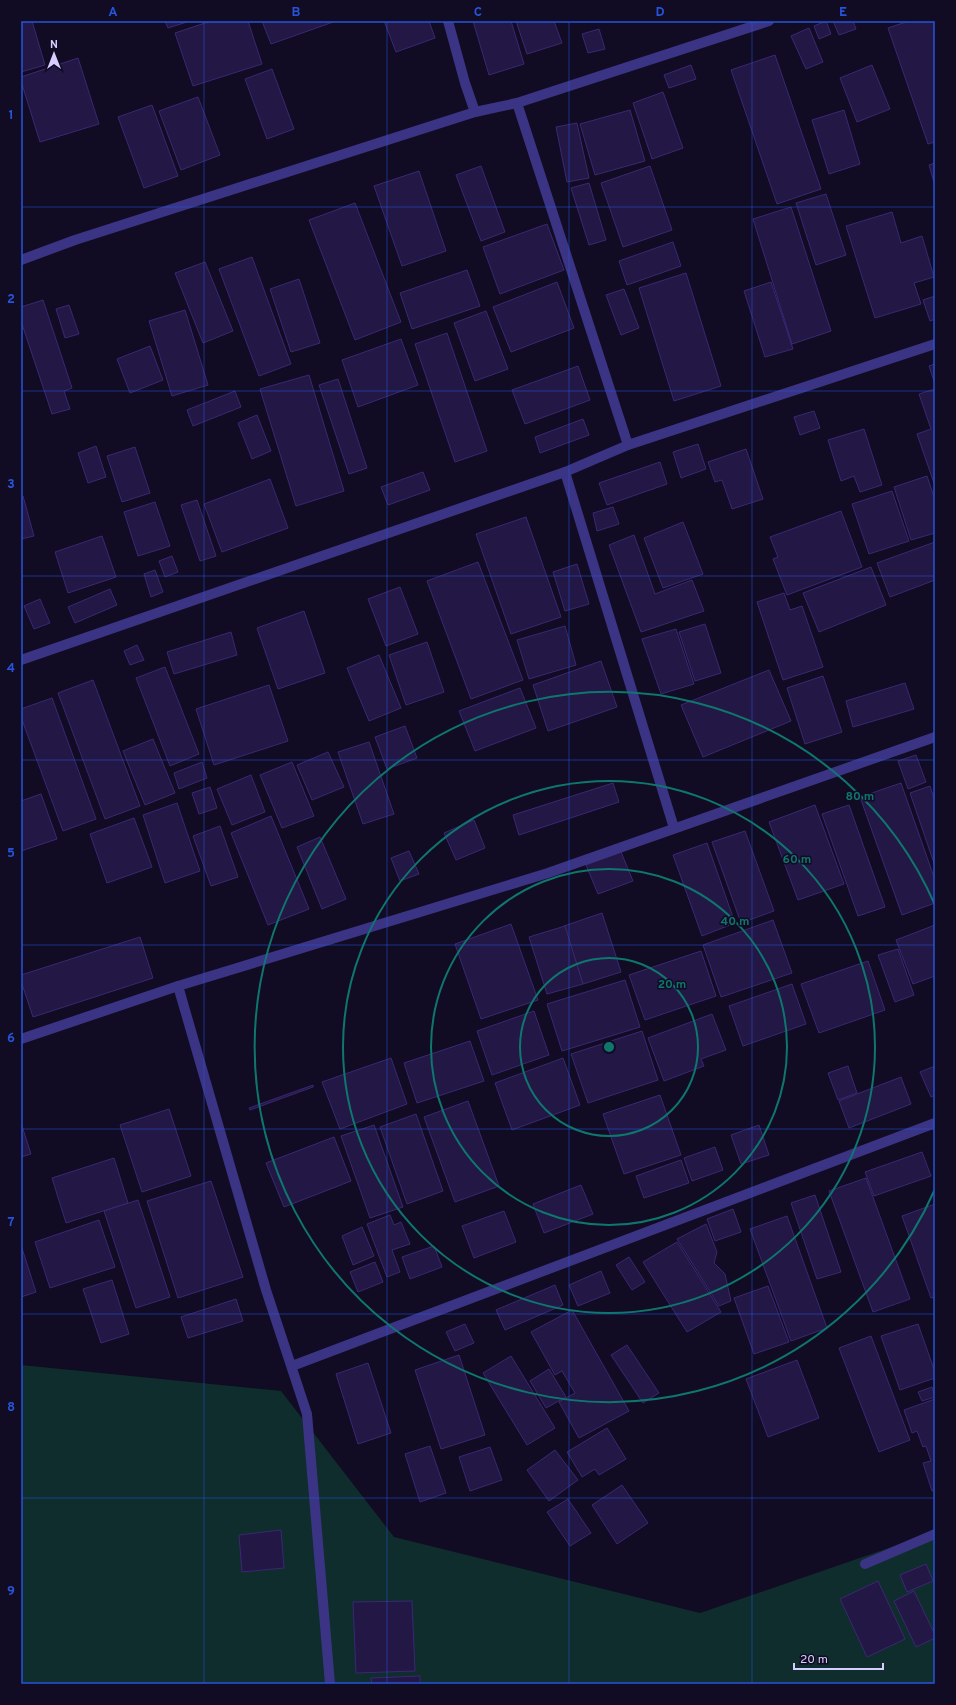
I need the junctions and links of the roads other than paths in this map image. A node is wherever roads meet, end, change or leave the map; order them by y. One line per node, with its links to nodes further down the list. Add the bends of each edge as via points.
1 (448, 21): 4 (street)
2 (769, 21): 3 (street)
3 (517, 103): 4 (street); 7 (street)
4 (475, 112): 5 (street, via 75,240)
5 (21, 260)
6 (935, 344): 7 (street)
7 (628, 445): 8 (street)
8 (565, 472): 9 (street); 11 (street)
9 (21, 660)
10 (935, 737): 11 (street)
11 (674, 828): 12 (street, via 548,873)
12 (178, 986): 13 (street); 15 (street, via 266,1290)
13 (21, 1039)
14 (935, 1123): 15 (street)
15 (292, 1366): 18 (street, via 307,1414)
16 (935, 1534): 17 (street)
17 (865, 1564)
18 (330, 1684)

